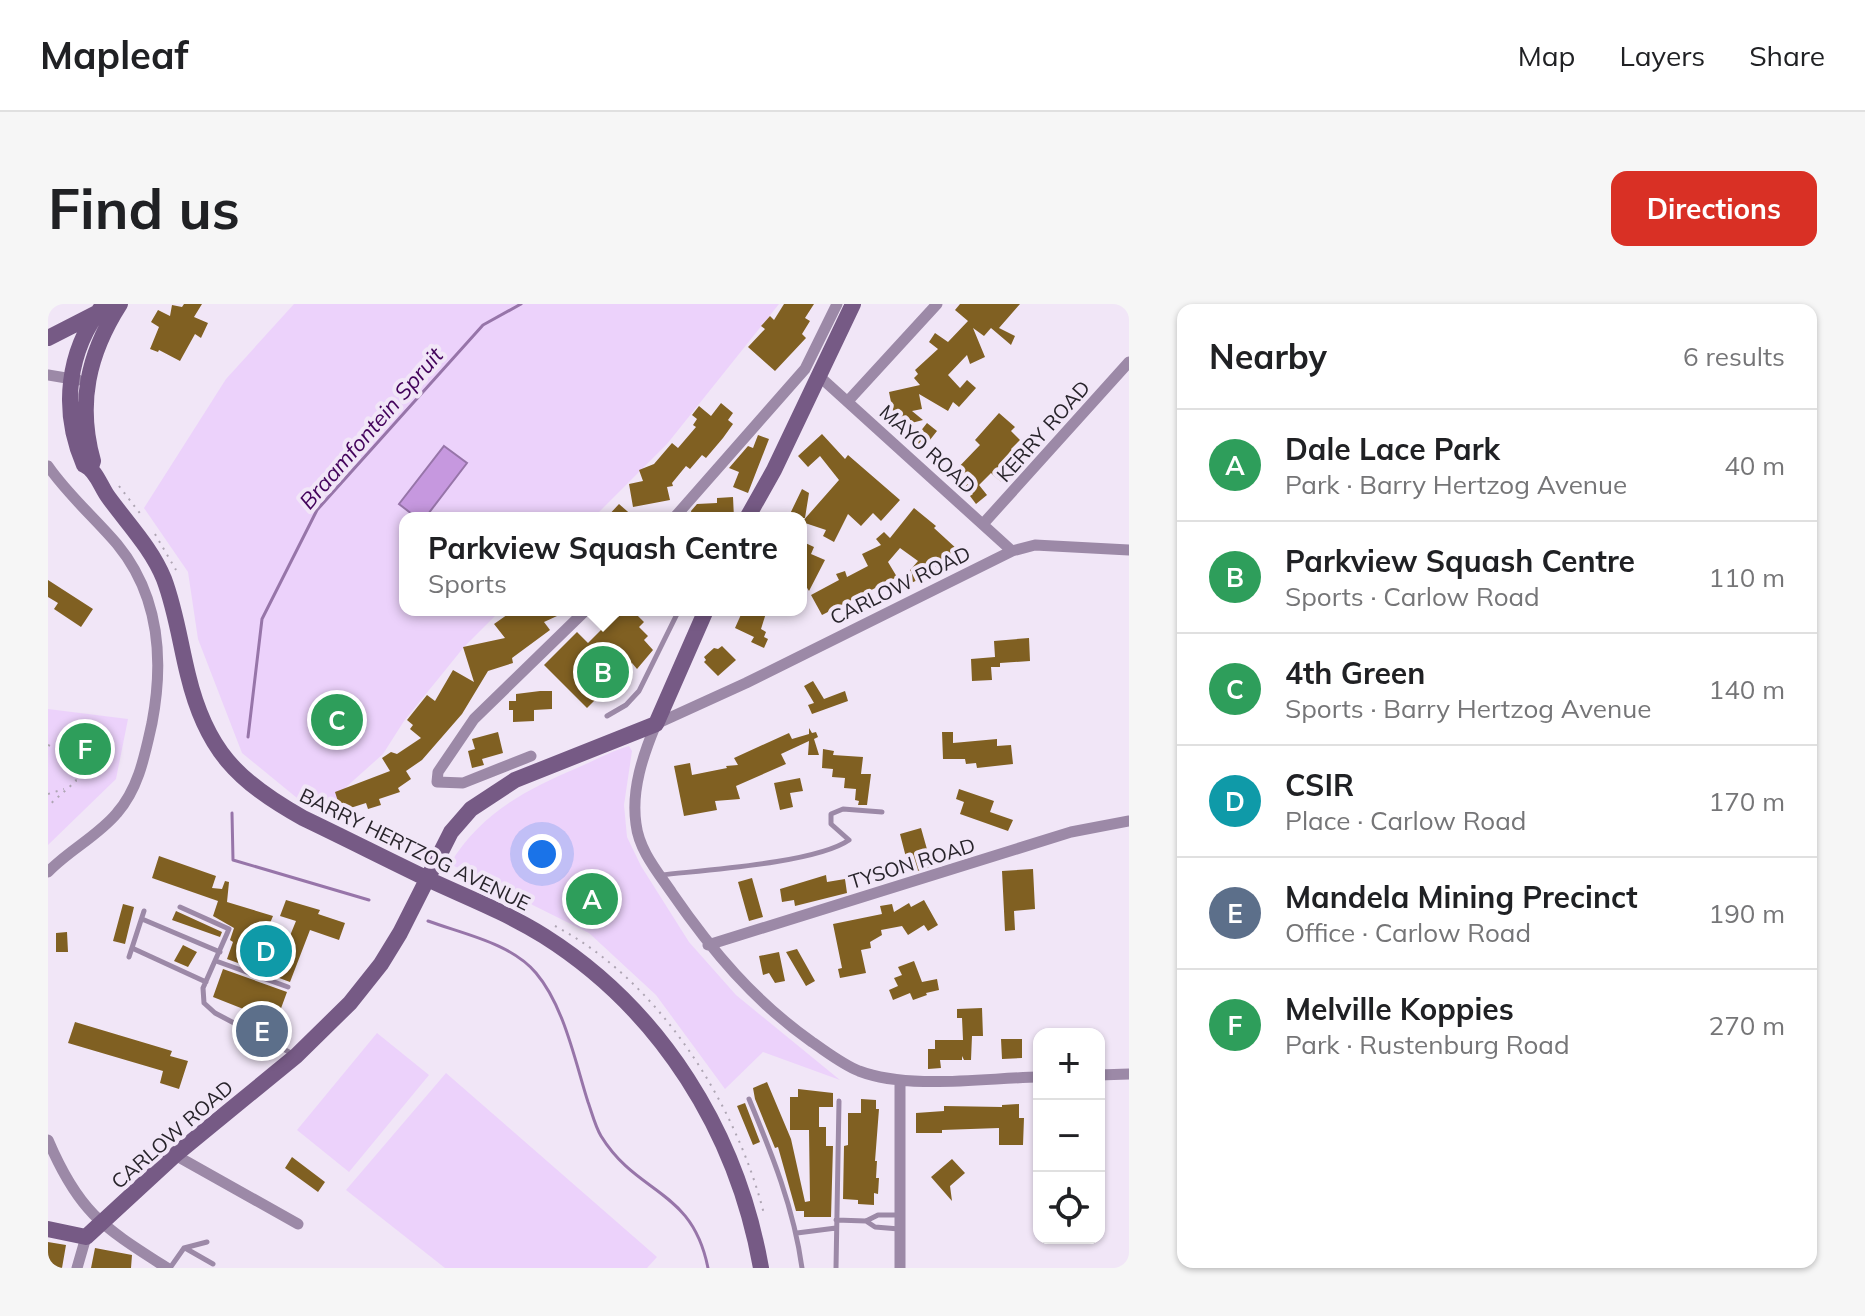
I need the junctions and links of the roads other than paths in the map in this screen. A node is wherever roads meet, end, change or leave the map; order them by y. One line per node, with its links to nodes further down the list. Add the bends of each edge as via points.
1 (120, 304): 10 (main road, BARRY HERTZOG AVENUE)
2 (837, 304): 14 (street, via 805,369)
3 (853, 304): 9 (main road)
4 (937, 304): 11 (street)
5 (101, 308): 6 (main road); 10 (main road, BARRY HERTZOG AVENUE, via 80,345)
6 (49, 335)
7 (1129, 362): 17 (street, KERRY ROAD)
8 (48, 375): 10 (street)
9 (819, 376): 11 (street, MAYO ROAD); 13 (main road)
10 (79, 380): 61 (main road, BARRY HERTZOG AVENUE, via 70,411 84,465 91,467 163,577 194,701 233,770 303,818 519,922 608,985 670,1052 699,1095 732,1164)
11 (848, 401): 17 (street, MAYO ROAD)
12 (48, 466): 28 (street, via 133,567 148,601 160,666 146,751 130,794 112,818)
13 (774, 470): 15 (main road); 16 (main road)
14 (679, 512)
15 (750, 512)
16 (759, 512)
17 (983, 524): 19 (street, MAYO ROAD)
18 (1129, 550): 19 (street, CARLOW ROAD, via 1035,545)
19 (1012, 551): 24 (street, CARLOW ROAD)
20 (580, 616): 25 (street, via 474,719 438,772 437,782 463,783)
21 (674, 616): 23 (lane, via 639,691)
22 (706, 616): 24 (main road)
23 (607, 716)
24 (656, 724): 29 (street, via 639,772 635,810 641,845); 40 (main road, CARLOW ROAD, via 506,784 471,809 447,838 381,964)
25 (531, 756)
26 (882, 812): 29 (lane, via 843,809 831,814 831,824 849,840 823,851)
27 (1129, 821): 33 (street, TYSON ROAD, via 1071,832)
28 (48, 872)
29 (660, 875): 33 (street)
30 (180, 907): 35 (lane, via 227,926)
31 (144, 911): 32 (lane)
32 (142, 919): 34 (lane); 35 (lane)
33 (708, 945): 44 (street, via 767,1005 832,1056 858,1070)
34 (132, 948): 36 (lane); 38 (lane)
35 (220, 952): 37 (lane)
36 (129, 957)
37 (216, 961): 38 (lane); 39 (lane)
38 (206, 982): 40 (lane, via 202,996 210,1009)
39 (288, 987)
40 (296, 1056): 48 (main road, CARLOW ROAD)
41 (1129, 1074): 42 (street)
42 (1105, 1075)
43 (1033, 1077): 44 (street)
44 (900, 1081): 50 (street)
45 (749, 1099): 58 (lane)
46 (839, 1101): 51 (lane)
47 (48, 1140): 49 (street)
48 (175, 1155): 53 (main road, CARLOW ROAD); 54 (street)
49 (51, 1156): 53 (street)
50 (900, 1215): 52 (lane); 57 (street)
51 (836, 1220): 52 (lane); 55 (lane)
52 (866, 1221): 57 (lane)
53 (99, 1223): 59 (main road, CARLOW ROAD); 65 (street)
54 (298, 1224)
55 (836, 1228): 58 (lane); 69 (lane)
56 (48, 1229): 59 (main road)
57 (900, 1229): 70 (street)
58 (797, 1233): 68 (lane)
59 (86, 1237): 64 (street)
60 (207, 1242): 62 (lane)
61 (754, 1244): 66 (main road, BARRY HERTZOG AVENUE); 67 (main road, BARRY HERTZOG AVENUE)
62 (184, 1248): 63 (lane); 65 (lane)
63 (213, 1264)
64 (77, 1268)
65 (169, 1268)
66 (749, 1268)
67 (761, 1268)
68 (802, 1268)
69 (836, 1268)
70 (900, 1268)

